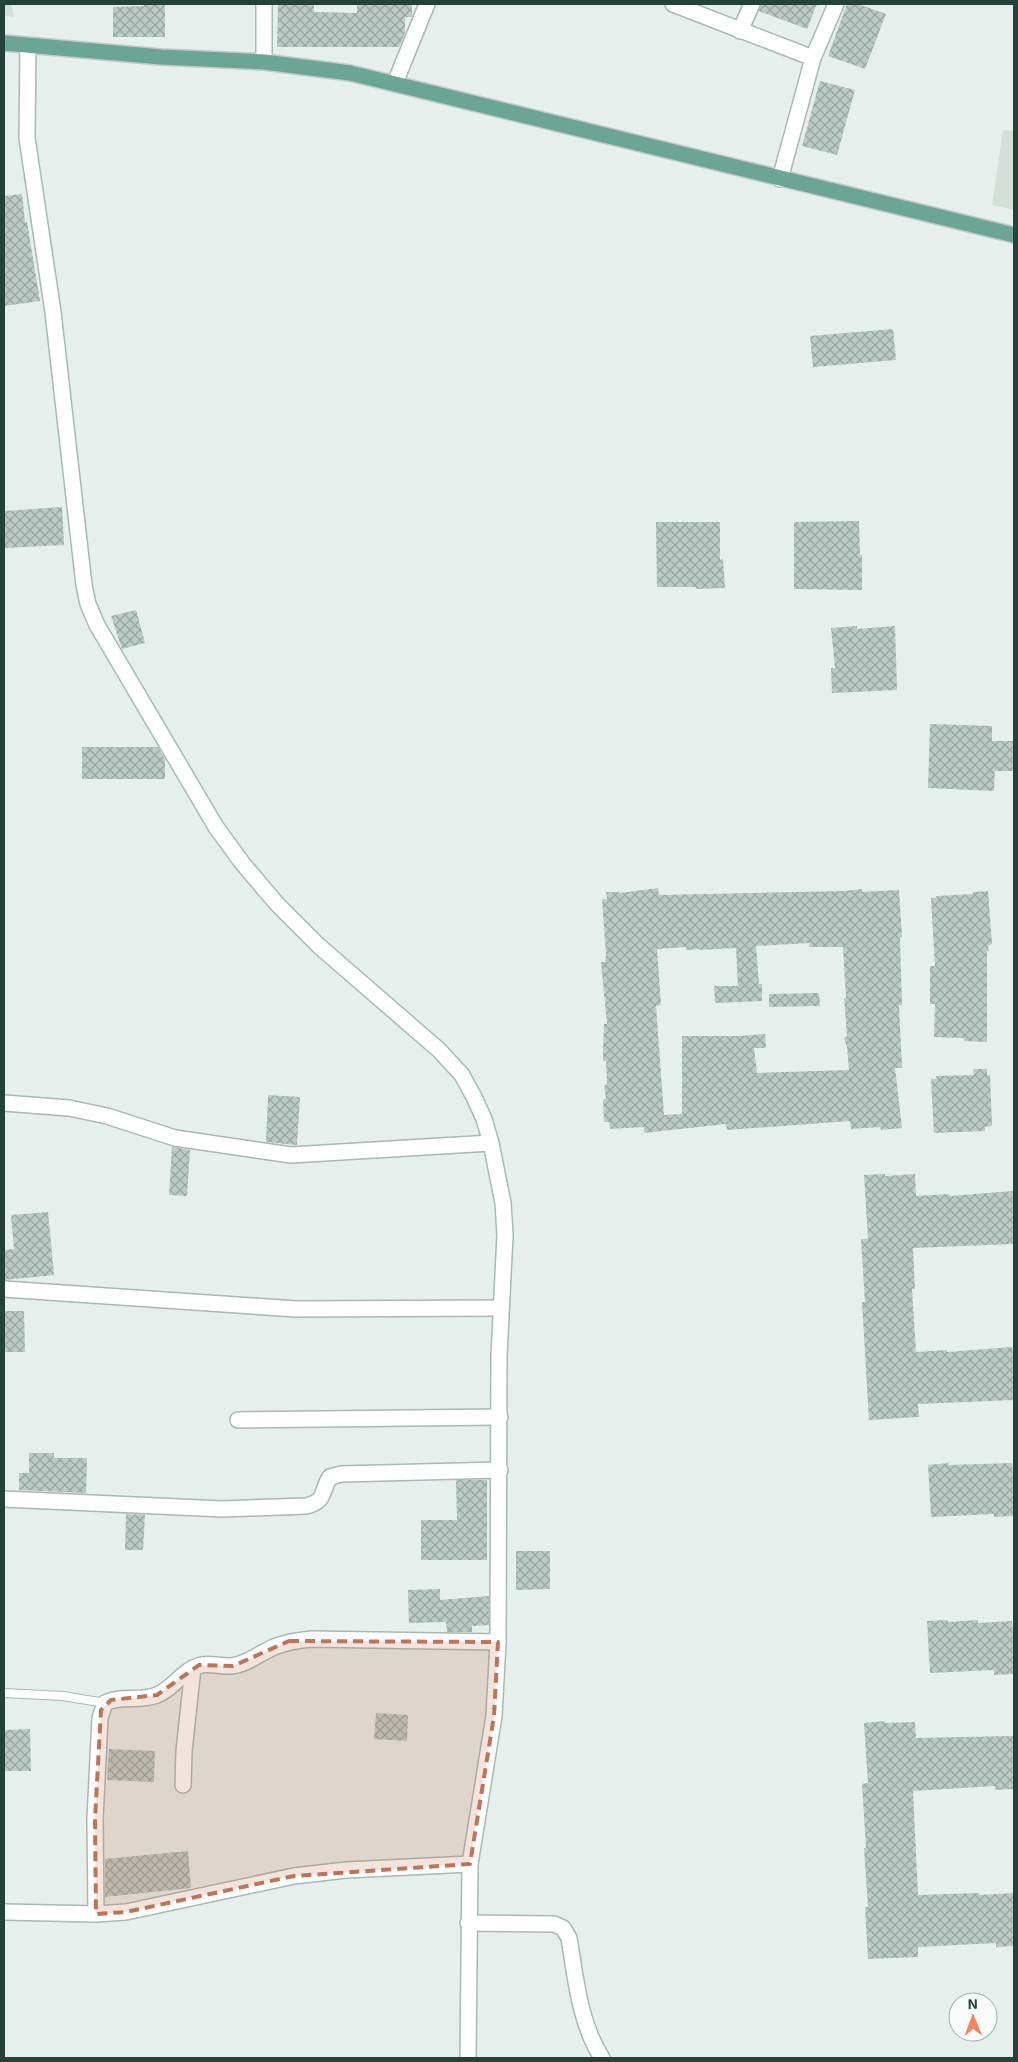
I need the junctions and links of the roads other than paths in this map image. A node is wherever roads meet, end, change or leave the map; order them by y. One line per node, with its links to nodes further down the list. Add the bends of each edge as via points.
1 (264, 4): 10 (street)
2 (427, 4): 11 (street)
3 (673, 4): 6 (street)
4 (752, 4): 6 (street)
5 (836, 4): 9 (street)
6 (740, 30): 9 (street)
7 (4, 43): 8 (main road)
8 (28, 46): 10 (main road); 15 (street, via 27,138 53,312 88,604 216,827 243,864 319,946 445,1056 474,1097)
9 (812, 58): 12 (street)
10 (264, 62): 11 (main road)
11 (395, 83): 12 (main road)
12 (780, 179): 13 (main road)
13 (1014, 235)
14 (4, 1103): 15 (street, via 69,1108 107,1116 175,1138 291,1155)
15 (491, 1143): 17 (street, via 503,1204)
16 (4, 1289): 17 (street, via 296,1309)
17 (500, 1308): 18 (street)
18 (500, 1416): 19 (street); 20 (street)
19 (238, 1420)
20 (500, 1470): 21 (street, via 341,1474 330,1477 323,1497 316,1504 306,1506 223,1510); 22 (street)
21 (4, 1499)
22 (498, 1642): 23 (street, via 312,1638 289,1641 233,1666 199,1665); 27 (street, via 493,1724)
23 (193, 1668): 25 (street, via 157,1695 118,1698); 26 (street)
24 (4, 1693): 25 (lane, via 63,1696)
25 (105, 1703): 29 (street, via 100,1718 95,1820)
26 (183, 1785)
27 (470, 1864): 29 (street, via 294,1876 126,1912); 30 (street)
28 (4, 1912): 29 (street)
29 (96, 1914)
30 (468, 1923): 31 (street); 32 (street, via 554,1924 563,1928 569,1938 581,2007)
31 (468, 2058)
32 (600, 2058)

